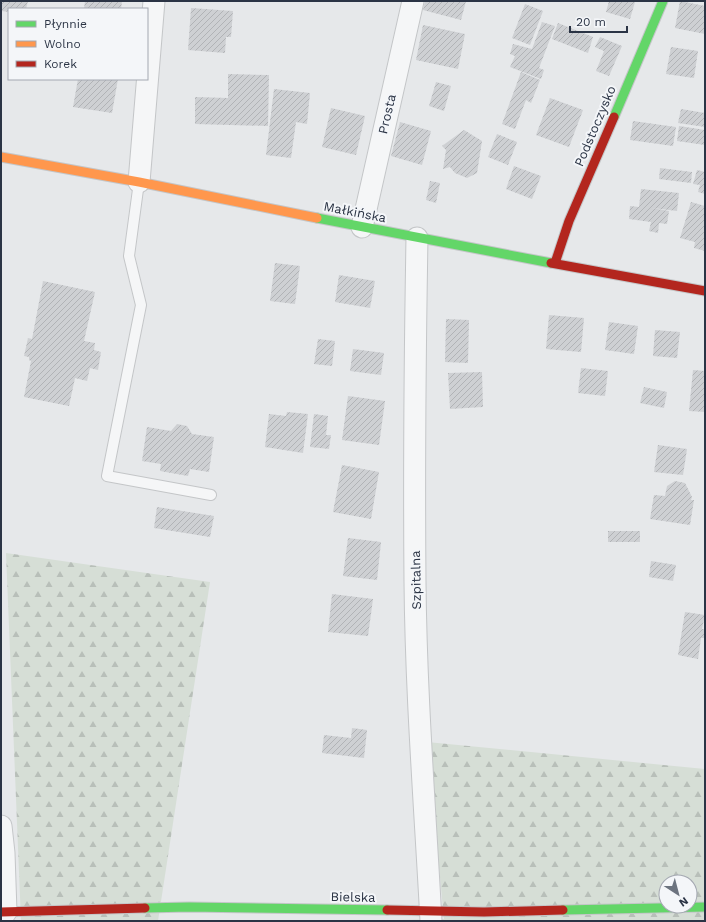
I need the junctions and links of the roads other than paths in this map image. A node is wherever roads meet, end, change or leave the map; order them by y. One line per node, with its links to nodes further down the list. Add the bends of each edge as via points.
1 (154, 1): 4 (street)
2 (413, 1): 8 (street, Prosta)
3 (663, 1): 10 (street, Podstoczysko, via 569,220)
4 (148, 73)
5 (147, 80): 7 (street)
6 (1, 157): 7 (street, Małkińska)
7 (139, 182): 8 (street, Małkińska); 12 (lane, via 129,256 141,306 107,476)
8 (362, 227): 9 (street, Małkińska)
9 (417, 238): 10 (street, Małkińska); 16 (street, Szpitalna, via 415,583)
10 (555, 263): 11 (street, Małkińska)
11 (705, 291)
12 (211, 496)
13 (1, 826): 15 (street, via 4,853)
14 (705, 907): 16 (street, Bielska)
15 (4, 912): 16 (street, Bielska, via 189,907)
16 (431, 916)

